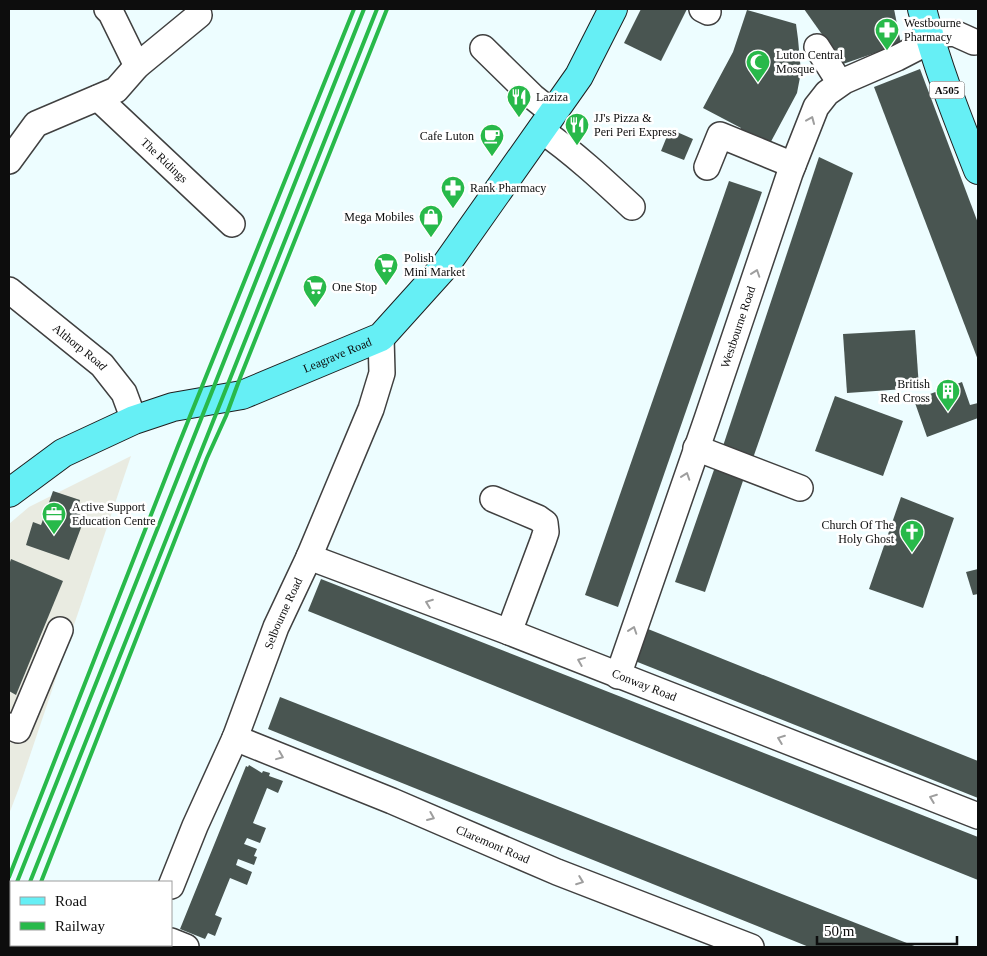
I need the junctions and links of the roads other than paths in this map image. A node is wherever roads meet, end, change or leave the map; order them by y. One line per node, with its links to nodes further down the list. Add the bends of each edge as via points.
1 (107, 9): 9 (street)
2 (613, 9): 12 (main road, Leagrave Road, via 579,76)
3 (922, 9): 5 (main road, A505)
4 (199, 14): 9 (street)
5 (930, 38): 6 (street, via 954,33); 10 (street, Westbourne Road, via 897,58); 16 (main road, A505)
6 (977, 45)
7 (818, 47): 10 (street)
8 (483, 48): 12 (street, via 533,97)
9 (137, 66): 11 (street, via 116,90)
10 (840, 83): 14 (street, Westbourne Road, one-way to 10, via 816,107)
11 (98, 98): 13 (street, via 36,124); 18 (street, The Ridings)
12 (547, 121): 17 (street, via 562,144); 20 (main road, Leagrave Road, via 445,266)
13 (9, 161)
14 (793, 165): 15 (street, via 720,135); 22 (street, Westbourne Road, one-way to 14)
15 (706, 167)
16 (978, 170)
17 (632, 207)
18 (232, 224)
19 (9, 290): 21 (street, Althorp Road, via 102,364 124,393)
20 (381, 337): 21 (main road, Leagrave Road, via 242,395 173,407); 26 (street, Selbourne Road, via 382,373 371,409)
21 (134, 420): 24 (main road, Leagrave Road, via 63,453)
22 (696, 448): 23 (street); 29 (street, Westbourne Road, one-way to 22)
23 (800, 488)
24 (9, 493)
25 (493, 499): 28 (street, via 545,523 546,532)
26 (309, 557): 28 (street, Conway Road, one-way to 26); 31 (street, Selbourne Road, via 276,627)
27 (60, 630): 30 (street, via 18,730)
28 (509, 632): 29 (street, Conway Road, one-way to 28)
29 (618, 676): 32 (street, Conway Road, one-way to 29)
30 (9, 726)
31 (235, 738): 33 (street, Selbourne Road); 36 (street, Claremont Road, one-way to 36, via 557,872)
32 (978, 816)
33 (172, 884)
34 (172, 941): 35 (street)
35 (186, 947)
36 (751, 947)

